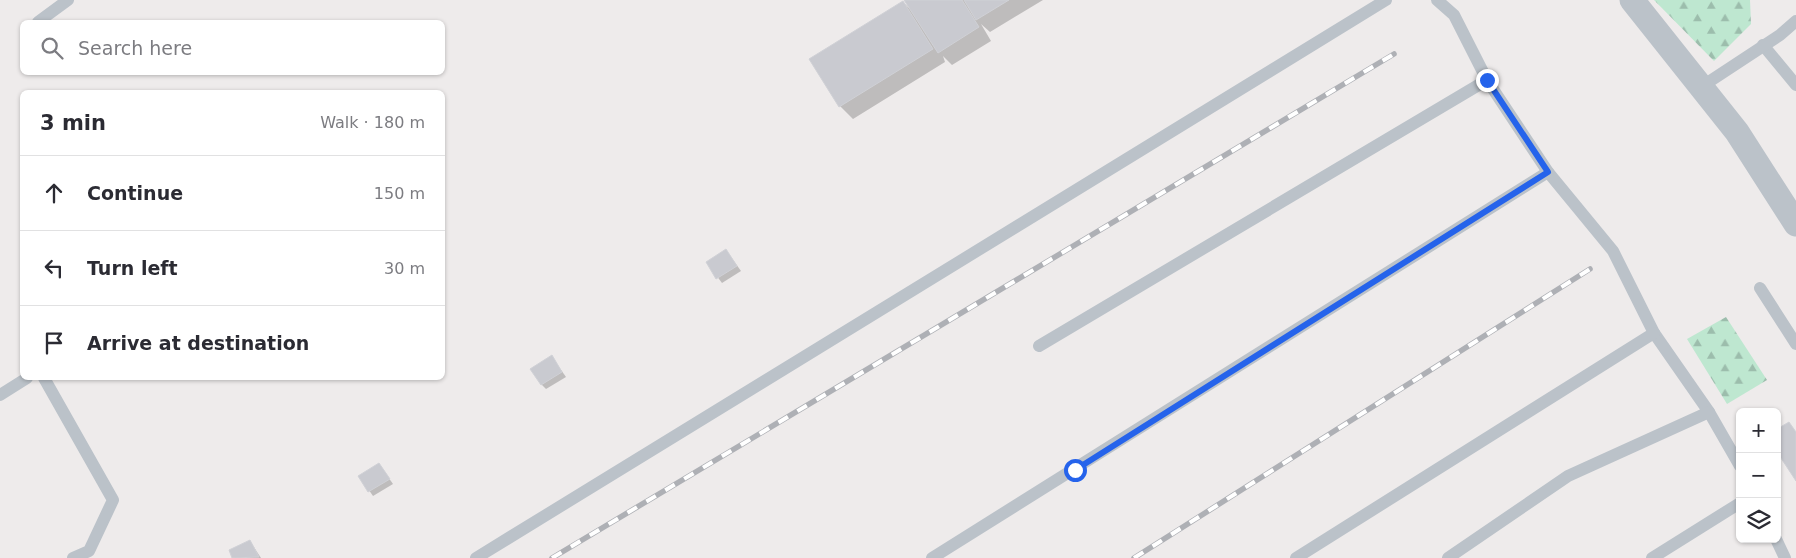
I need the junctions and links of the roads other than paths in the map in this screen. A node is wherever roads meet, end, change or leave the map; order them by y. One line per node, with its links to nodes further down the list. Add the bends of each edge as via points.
1 (68, 0): 5 (lane)
2 (1386, 0): 25 (lane)
3 (1437, 0): 8 (lane, via 1454,15)
4 (1632, 0): 10 (street)
5 (41, 20)
6 (1796, 21): 7 (lane)
7 (1763, 45): 9 (lane); 10 (lane)
8 (1487, 80): 11 (lane); 16 (lane)
9 (1796, 85)
10 (1701, 86): 12 (street, via 1737,132)
11 (1548, 172): 14 (lane, via 1613,251); 26 (lane)
12 (1796, 224)
13 (1760, 288): 15 (lane)
14 (1654, 332): 20 (lane); 27 (lane)
15 (1796, 344)
16 (1039, 346)
17 (24, 380): 19 (lane)
18 (45, 380): 24 (lane, via 113,500 89,551)
19 (0, 395)
20 (1709, 412): 21 (lane); 28 (lane, via 1568,476)
21 (1736, 459)
22 (1736, 506): 29 (lane)
23 (1778, 543): 30 (lane)
24 (74, 558)
25 (476, 558)
26 (932, 558)
27 (1296, 558)
28 (1448, 558)
29 (1652, 558)
30 (1785, 558)

